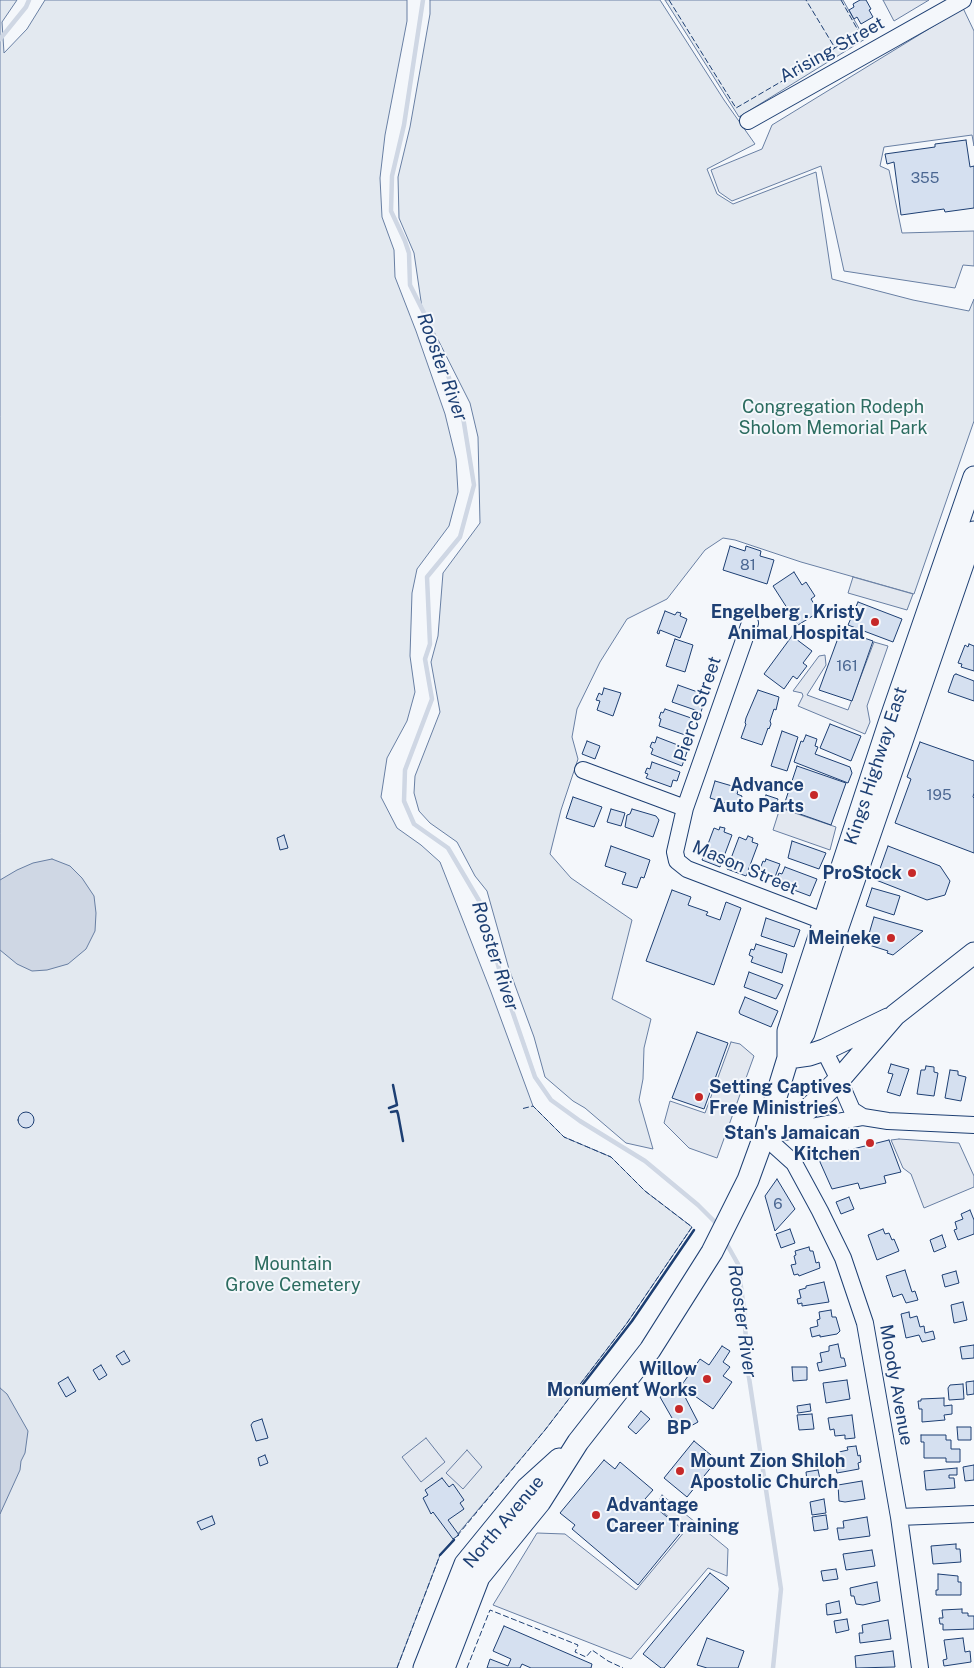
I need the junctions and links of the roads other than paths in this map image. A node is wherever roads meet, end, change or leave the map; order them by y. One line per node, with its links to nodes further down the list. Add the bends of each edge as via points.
1 (963, 0): 2 (street, Arising Street)
2 (748, 121)
3 (974, 476): 8 (main road, Kings Highway East)
4 (974, 532): 8 (main road, Kings Highway East)
5 (750, 623): 7 (street, Pierce Street)
6 (583, 770): 7 (street)
7 (685, 808): 8 (street, Mason Street, via 675,852 678,861 688,869)
8 (831, 924): 12 (main road, Kings Highway East, via 804,1033)
9 (974, 953): 10 (main road)
10 (895, 1015): 11 (main road); 13 (main road)
11 (824, 1050): 12 (main road); 13 (street)
12 (788, 1058): 16 (main road, Kings Highway East)
13 (840, 1080): 14 (street, via 852,1110); 16 (main road, via 805,1112)
14 (863, 1117): 15 (street); 16 (street)
15 (973, 1127)
16 (764, 1136): 17 (main road, Kings Highway East, via 748,1180); 20 (street, Moody Avenue, via 794,1163 843,1258 866,1323)
17 (712, 1252): 18 (main road, North Avenue, via 650,1350)
18 (578, 1442): 21 (main road, North Avenue, via 527,1488 465,1564); 22 (main road, North Avenue, via 540,1502 479,1577)
19 (974, 1514): 20 (street)
20 (899, 1517): 23 (street, Moody Avenue)
21 (424, 1668)
22 (444, 1668)
23 (920, 1668)

